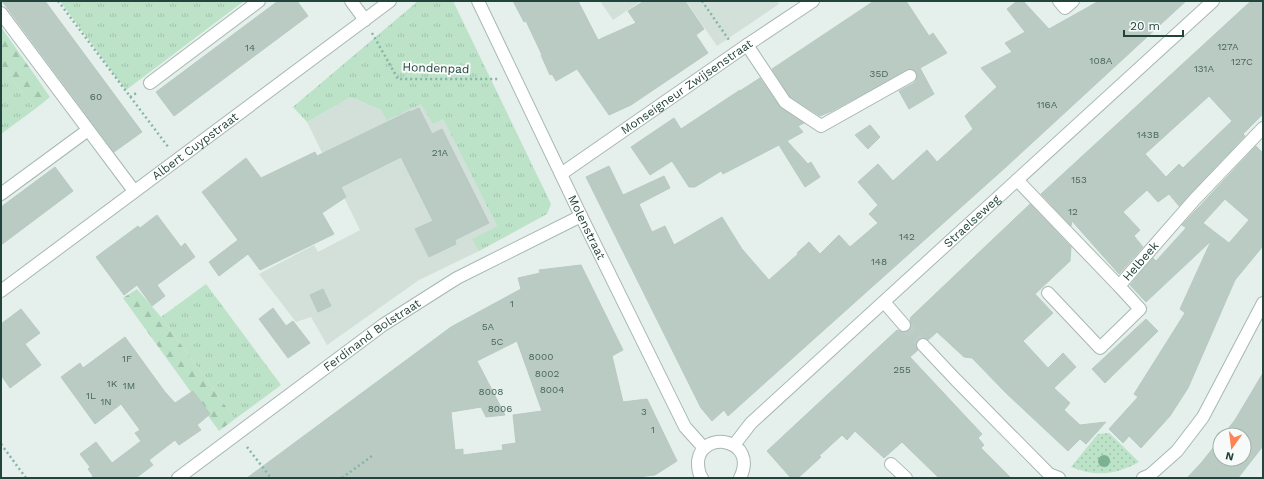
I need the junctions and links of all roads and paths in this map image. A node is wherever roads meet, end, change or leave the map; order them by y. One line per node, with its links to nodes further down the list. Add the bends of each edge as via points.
1 (58, 1): 19 (path)
2 (259, 1): 16 (street)
3 (351, 1): 12 (street)
4 (390, 1): 12 (street, Albert Cuypstraat)
5 (478, 1): 15 (street, Molenstraat)
6 (702, 1): 13 (path)
7 (813, 1): 13 (street, Monseigneur Zwijsenstraat)
8 (1059, 1): 9 (street, via 1065,8)
9 (1073, 1)
10 (1213, 1): 21 (street, Straelseweg)
11 (1, 13): 18 (street)
12 (365, 20): 15 (path, Hondenpad, via 398,79); 19 (street, Albert Cuypstraat)
13 (742, 48): 14 (street, via 785,102 821,126); 20 (street, Monseigneur Zwijsenstraat)
14 (910, 76)
15 (515, 79): 20 (street, Molenstraat)
16 (150, 83)
17 (1263, 128): 25 (street, Helbeek, via 1195,199)
18 (88, 130): 22 (street); 23 (street)
19 (177, 159): 22 (street, Albert Cuypstraat)
20 (561, 174): 24 (street, Molenstraat)
21 (1017, 180): 25 (street, Helbeek); 28 (street, Straelseweg)
22 (134, 191): 26 (street, Albert Cuypstraat)
23 (1, 194)
24 (581, 216): 32 (street, Ferdinand Bolstraat, via 457,278 383,325); 35 (street, Molenstraat, via 685,427)
25 (1119, 286): 27 (street, via 1140,309 1100,348)
26 (1, 291)
27 (1048, 292)
28 (884, 302): 30 (street); 34 (street, Straelseweg, via 752,423)
29 (1263, 303): 46 (street, via 1203,417 1177,451 1150,475)
30 (904, 325)
31 (923, 345): 45 (street, via 1049,474)
32 (238, 434): 40 (street, Ferdinand Bolstraat); 41 (path)
33 (1, 444): 39 (path)
34 (734, 445): 35 (street, via 719,441); 43 (street, via 741,452 744,462)
35 (704, 448): 38 (street, via 698,458)
36 (372, 456): 42 (path)
37 (891, 464): 44 (street)
38 (700, 477)
39 (26, 478)
40 (178, 478)
41 (271, 478)
42 (342, 478)
43 (740, 478)
44 (906, 478)
45 (1059, 478)
46 (1143, 478)

